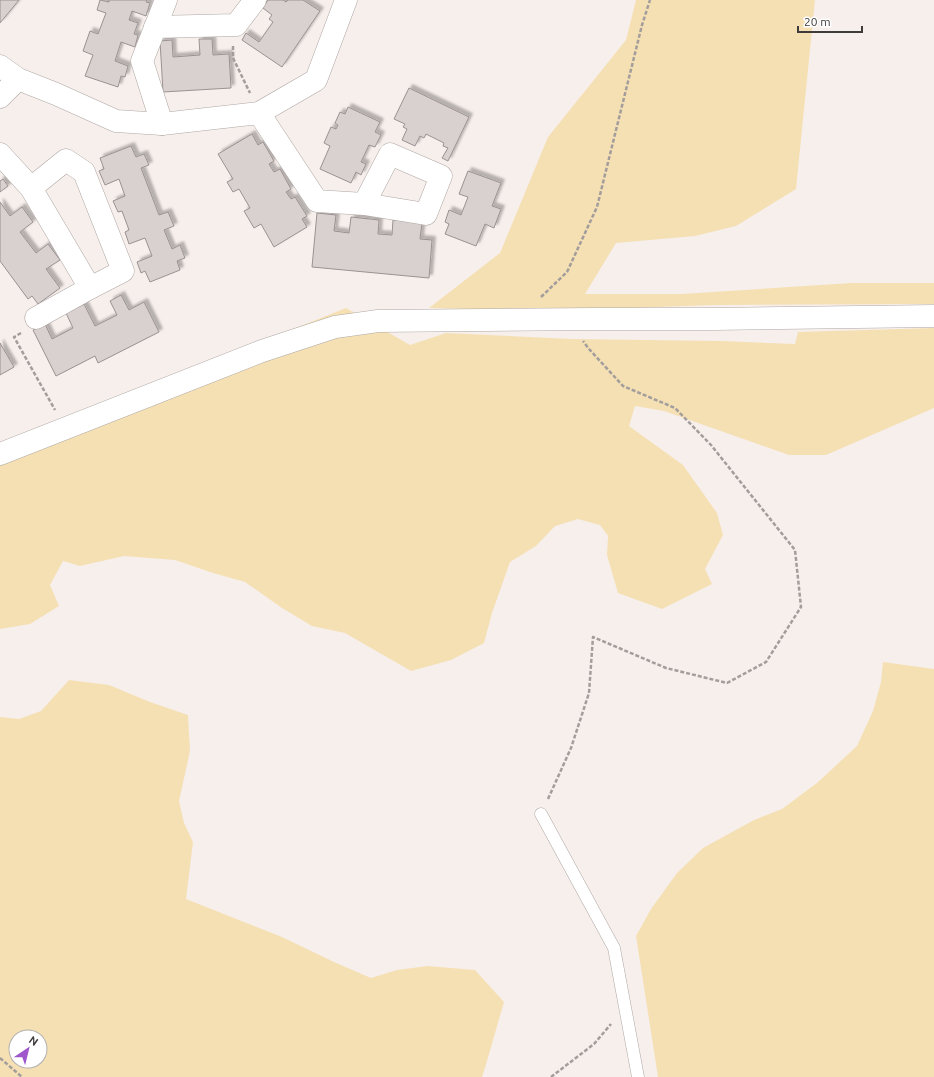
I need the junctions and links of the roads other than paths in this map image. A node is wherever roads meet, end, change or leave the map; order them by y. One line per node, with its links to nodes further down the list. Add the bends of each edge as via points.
1 (166, 0): 4 (street)
2 (255, 0): 4 (street, via 236,25)
3 (346, 0): 8 (street, via 316,80)
4 (155, 27): 9 (street, via 142,61)
5 (0, 66): 6 (street)
6 (18, 79): 7 (street); 9 (street, via 116,121)
7 (0, 97)
8 (259, 113): 9 (street); 12 (street, via 317,201)
9 (162, 124)
10 (0, 154): 11 (street)
11 (31, 188): 13 (street); 13 (street, via 66,160 84,172 123,271)
12 (364, 204)
13 (90, 288): 15 (street)
14 (934, 316): 16 (street, via 715,320 378,321 335,327 262,351)
15 (36, 318)
16 (0, 454)
17 (541, 814): 18 (lane, via 614,948)
18 (638, 1077)

